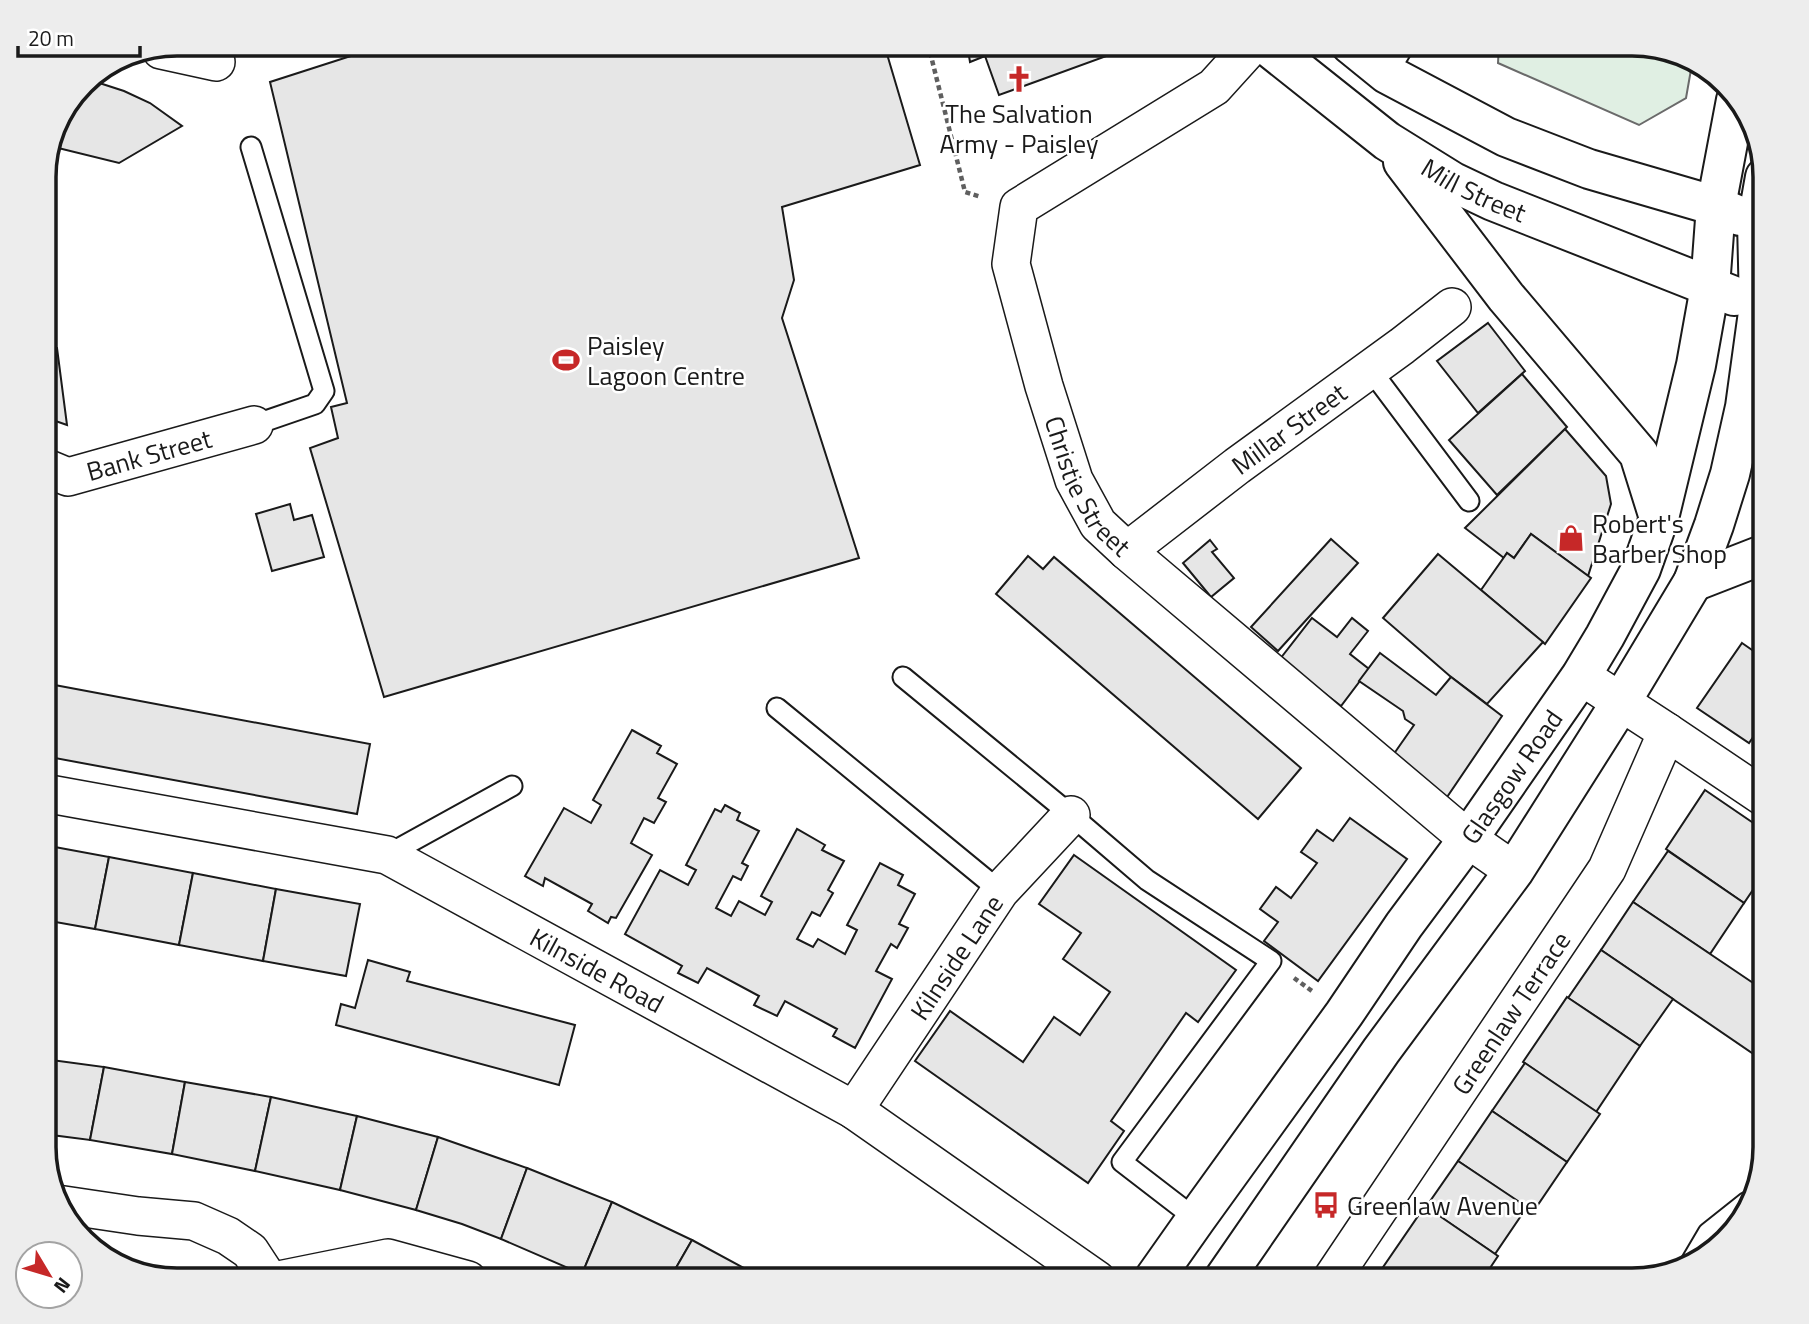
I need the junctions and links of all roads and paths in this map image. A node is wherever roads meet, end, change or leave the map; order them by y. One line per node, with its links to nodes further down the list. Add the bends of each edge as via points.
1 (188, 56): 6 (street)
2 (931, 56): 11 (path, via 965,192)
3 (1243, 56): 11 (street, via 1214,87)
4 (1280, 56): 8 (main road, Mill Street)
5 (1396, 59): 10 (main road, via 1506,137 1589,169)
6 (216, 62)
7 (1734, 112): 10 (main road, Glasgow Road)
8 (1387, 141): 13 (main road, Mill Street, via 1483,196); 21 (main road, via 1506,297 1639,454)
9 (251, 147): 18 (lane, via 324,391 315,404)
10 (1716, 206): 12 (main road); 13 (main road, Glasgow Road)
11 (1019, 207): 22 (street, Christie Street, via 1011,264 1051,410 1074,480 1098,524)
12 (1753, 221)
13 (1710, 287): 14 (main road, Mill Street); 21 (main road, Glasgow Road)
14 (1753, 303)
15 (1452, 307): 17 (street, Millar Street)
16 (1753, 359): 24 (main road, Glasgow Road, via 1730,474)
17 (1370, 369): 20 (lane); 22 (street, Millar Street)
18 (254, 425): 19 (street, Bank Street, via 68,477)
19 (56, 472)
20 (1469, 501)
21 (1659, 518): 25 (main road, Glasgow Road, via 1641,569)
22 (1127, 551): 34 (street, Christie Street)
23 (1753, 559): 24 (main road)
24 (1693, 582): 27 (main road, Glasgow Road)
25 (1581, 676): 27 (street); 34 (main road, Glasgow Road)
26 (902, 677): 33 (lane)
27 (1620, 702): 29 (street); 36 (main road, Glasgow Road)
28 (777, 708): 37 (lane)
29 (1667, 732): 31 (street); 51 (street, Greenlaw Terrace, via 1606,869)
30 (512, 786): 35 (lane)
31 (1753, 790)
32 (56, 795): 35 (street, Kilnside Road)
33 (1071, 815): 37 (street, Kilnside Lane); 38 (lane, via 1147,880)
34 (1468, 839): 36 (street, Christie Street); 39 (main road, Glasgow Road)
35 (387, 855): 40 (street, Kilnside Road)
36 (1514, 871): 50 (main road, Glasgow Road, via 1381,1051)
37 (1000, 891): 40 (street, Kilnside Lane)
38 (1270, 961): 39 (path); 43 (lane, via 1122,1162)
39 (1344, 1014): 43 (main road, Glasgow Road)
40 (854, 1110): 48 (street, Kilnside Road)
41 (72, 1206): 45 (street, via 194,1221 250,1251)
42 (1733, 1212): 44 (lane, via 1708,1233)
43 (1196, 1219): 49 (main road, Glasgow Road)
44 (1700, 1247)
45 (261, 1268)
46 (338, 1268): 47 (street, via 388,1258)
47 (424, 1268)
48 (1080, 1268)
49 (1161, 1268)
50 (1231, 1268)
51 (1339, 1268)

